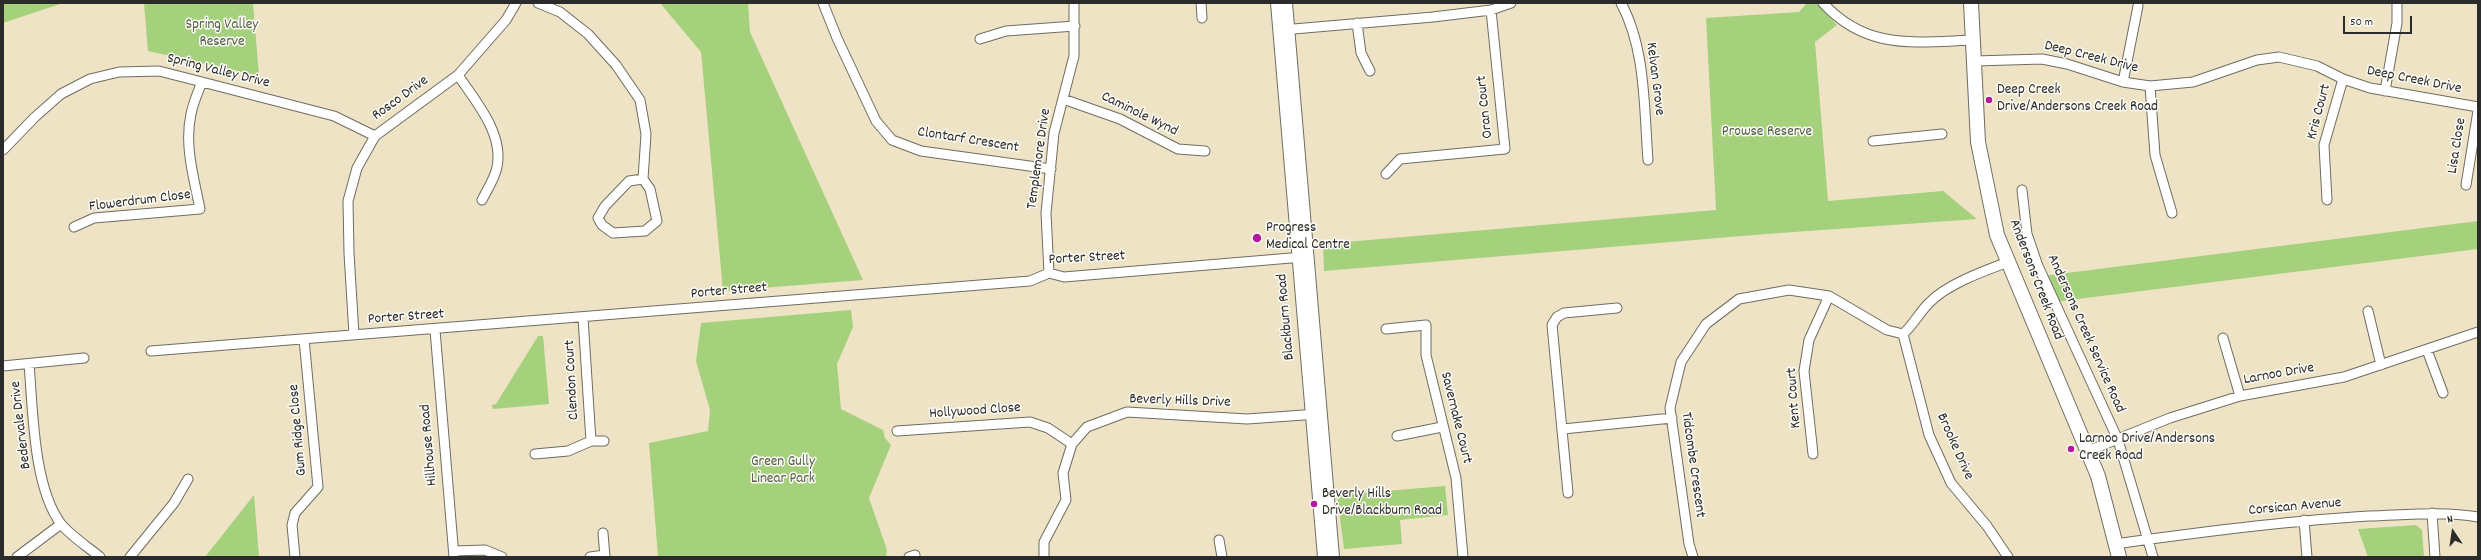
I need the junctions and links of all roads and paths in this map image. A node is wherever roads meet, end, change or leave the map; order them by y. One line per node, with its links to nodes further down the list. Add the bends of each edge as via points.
1 (516, 3): 23 (street, Rosco Drive, via 506,20)
2 (538, 3): 40 (street, via 560,12 588,34 616,65 640,100 646,134)
3 (823, 3): 38 (street, Clontarf Crescent, via 876,121 892,140 921,150)
4 (1074, 3): 17 (street, Templemore Drive)
5 (1201, 3): 15 (street)
6 (1277, 3): 18 (main road, Blackburn Road)
7 (1286, 3): 18 (main road, Blackburn Road)
8 (1511, 3): 14 (street)
9 (1621, 3): 37 (street, Kelvan Grove, via 1630,20 1638,52)
10 (1823, 3): 20 (street, via 1835,16 1854,29 1882,40)
11 (1971, 3): 20 (main road, Andersons Creek Road)
12 (2397, 3): 28 (street, via 2397,24)
13 (2138, 6): 26 (street)
14 (1491, 10): 16 (street); 39 (street, Oran Court, via 1505,149 1400,160)
15 (1202, 18)
16 (1357, 24): 18 (street); 22 (street, via 1361,54)
17 (1075, 26): 19 (street, via 1006,31); 29 (street, Templemore Drive, via 1074,56)
18 (1284, 30): 47 (main road, Blackburn Road)
19 (980, 39)
20 (1974, 40): 21 (main road, Andersons Creek Road)
21 (1975, 61): 26 (street, Deep Creek Drive, via 2042,59 2067,64); 48 (main road, Andersons Creek Road, via 1978,142 1997,235)
22 (1370, 71)
23 (458, 75): 33 (street, Rosco Drive); 43 (street, via 494,132 497,143 498,167)
24 (2343, 78): 27 (street, Deep Creek Drive, via 2317,66 2279,58 2257,60 2193,82); 28 (street, Deep Creek Drive); 44 (street, Kris Court, via 2324,145)
25 (202, 82): 33 (street, Spring Valley Drive, via 334,116); 35 (street, Spring Valley Drive, via 159,72 119,72 90,79 62,94); 46 (street, Flowerdrum Close, via 191,113 188,133 190,159 200,209 94,218)
26 (2123, 82): 27 (street, Deep Creek Drive)
27 (2150, 86): 45 (street, via 2155,155)
28 (2385, 91): 30 (street, Deep Creek Drive)
29 (1063, 99): 36 (street, Caminole Wynd, via 1120,119 1178,149); 38 (street, Templemore Drive, via 1054,133)
30 (2478, 107)
31 (2478, 111): 41 (street, Lisa Close)
32 (1942, 134): 34 (street)
33 (375, 136): 58 (street, Rosco Drive, via 357,168 348,201 348,253)
34 (1873, 141)
35 (3, 150)
36 (1205, 151)
37 (1648, 160)
38 (1051, 169): 49 (street, Templemore Drive, via 1046,213)
39 (1386, 174)
40 (643, 179): 40 (street, via 650,189 657,221 645,231 613,233 602,225 598,218 605,206 629,181)
41 (2466, 185)
42 (2022, 190): 75 (street, Andersons Creek Service Road, via 2027,234 2038,266)
43 (482, 200)
44 (2327, 200)
45 (2172, 213)
46 (74, 227)
47 (1303, 257): 49 (street, Porter Street, via 1064,276); 69 (main road, Blackburn Road)
48 (2008, 262): 57 (street, via 1966,278 1929,303 1915,323); 79 (main road, Andersons Creek Road)
49 (1049, 273): 53 (street, Porter Street, via 1030,280)
50 (1829, 296): 57 (street, Tidcombe Crescent, via 1887,330); 70 (street, Tidcombe Crescent, via 1789,290 1739,299 1706,324 1681,362 1670,408); 81 (street, Kent Court, via 1809,340 1804,371)
51 (1617, 308): 72 (street, via 1564,313 1557,317 1552,325)
52 (2368, 311): 65 (street)
53 (583, 318): 55 (street, Porter Street); 76 (street, Clendon Court)
54 (1386, 329): 71 (street, Savernake Court, via 1426,325 1426,355)
55 (434, 330): 58 (street, Porter Street); 92 (street, Hillhouse Road)
56 (2478, 332): 61 (street, Larnoo Drive)
57 (1903, 334): 106 (street, Brooke Drive, via 1929,435 1951,483 1987,526)
58 (354, 335): 60 (street, Porter Street)
59 (2223, 338): 68 (street)
60 (304, 339): 62 (street, Porter Street); 97 (street, Gum Ridge Close, via 318,487 295,513 292,525)
61 (2427, 350): 65 (street, Larnoo Drive); 67 (street)
62 (151, 352)
63 (84, 358): 64 (street)
64 (29, 364): 66 (street); 87 (street, Bedervale Drive, via 38,464 49,501)
65 (2381, 364): 68 (street, Larnoo Drive, via 2344,377)
66 (3, 366)
67 (2443, 393)
68 (2240, 396): 75 (street, Larnoo Drive, via 2170,418)
69 (1316, 414): 78 (street, Beverly Hills Drive, via 1247,419 1127,412 1087,427); 102 (main road, Blackburn Road); 103 (main road, Blackburn Road)
70 (1672, 418): 72 (street); 105 (street, Tidcombe Crescent, via 1689,544)
71 (1442, 427): 74 (street); 104 (street, Savernake Court, via 1456,478)
72 (1563, 429): 83 (street)
73 (897, 431): 78 (street, Hollywood Close, via 1030,422 1048,428)
74 (1397, 436)
75 (2118, 440): 79 (street, Larnoo Drive); 89 (street, Andersons Creek Service Road)
76 (591, 441): 77 (street, Clendon Court); 80 (street, Clendon Court, via 568,450)
77 (604, 441)
78 (1072, 444): 100 (street, Beverly Hills Drive, via 1063,473 1066,500 1044,542)
79 (2088, 452): 91 (main road, Andersons Creek Road, via 2098,476)
80 (536, 454)
81 (1814, 454)
82 (188, 479): 96 (street, via 174,503)
83 (1568, 493)
84 (2432, 513): 85 (street, Corsican Avenue); 86 (street, Corsican Avenue); 109 (street)
85 (2478, 517)
86 (2304, 520): 89 (street, Corsican Avenue); 108 (street)
87 (61, 524): 94 (street); 95 (street, Bedervale Drive)
88 (603, 533): 93 (street)
89 (2148, 539): 91 (street, Corsican Avenue); 107 (street, Andersons Creek Service Road)
90 (1219, 540): 101 (street)
91 (2117, 550)
92 (454, 554): 98 (street, via 485,550)
93 (605, 556): 99 (street)
94 (17, 557)
95 (100, 557)
96 (130, 557)
97 (295, 557)
98 (502, 557)
99 (590, 557)
100 (1044, 557)
101 (1222, 557)
102 (1324, 557)
103 (1333, 557)
104 (1463, 557)
105 (1693, 557)
106 (2008, 557)
107 (2153, 557)
108 (2307, 557)
109 (2435, 557)

